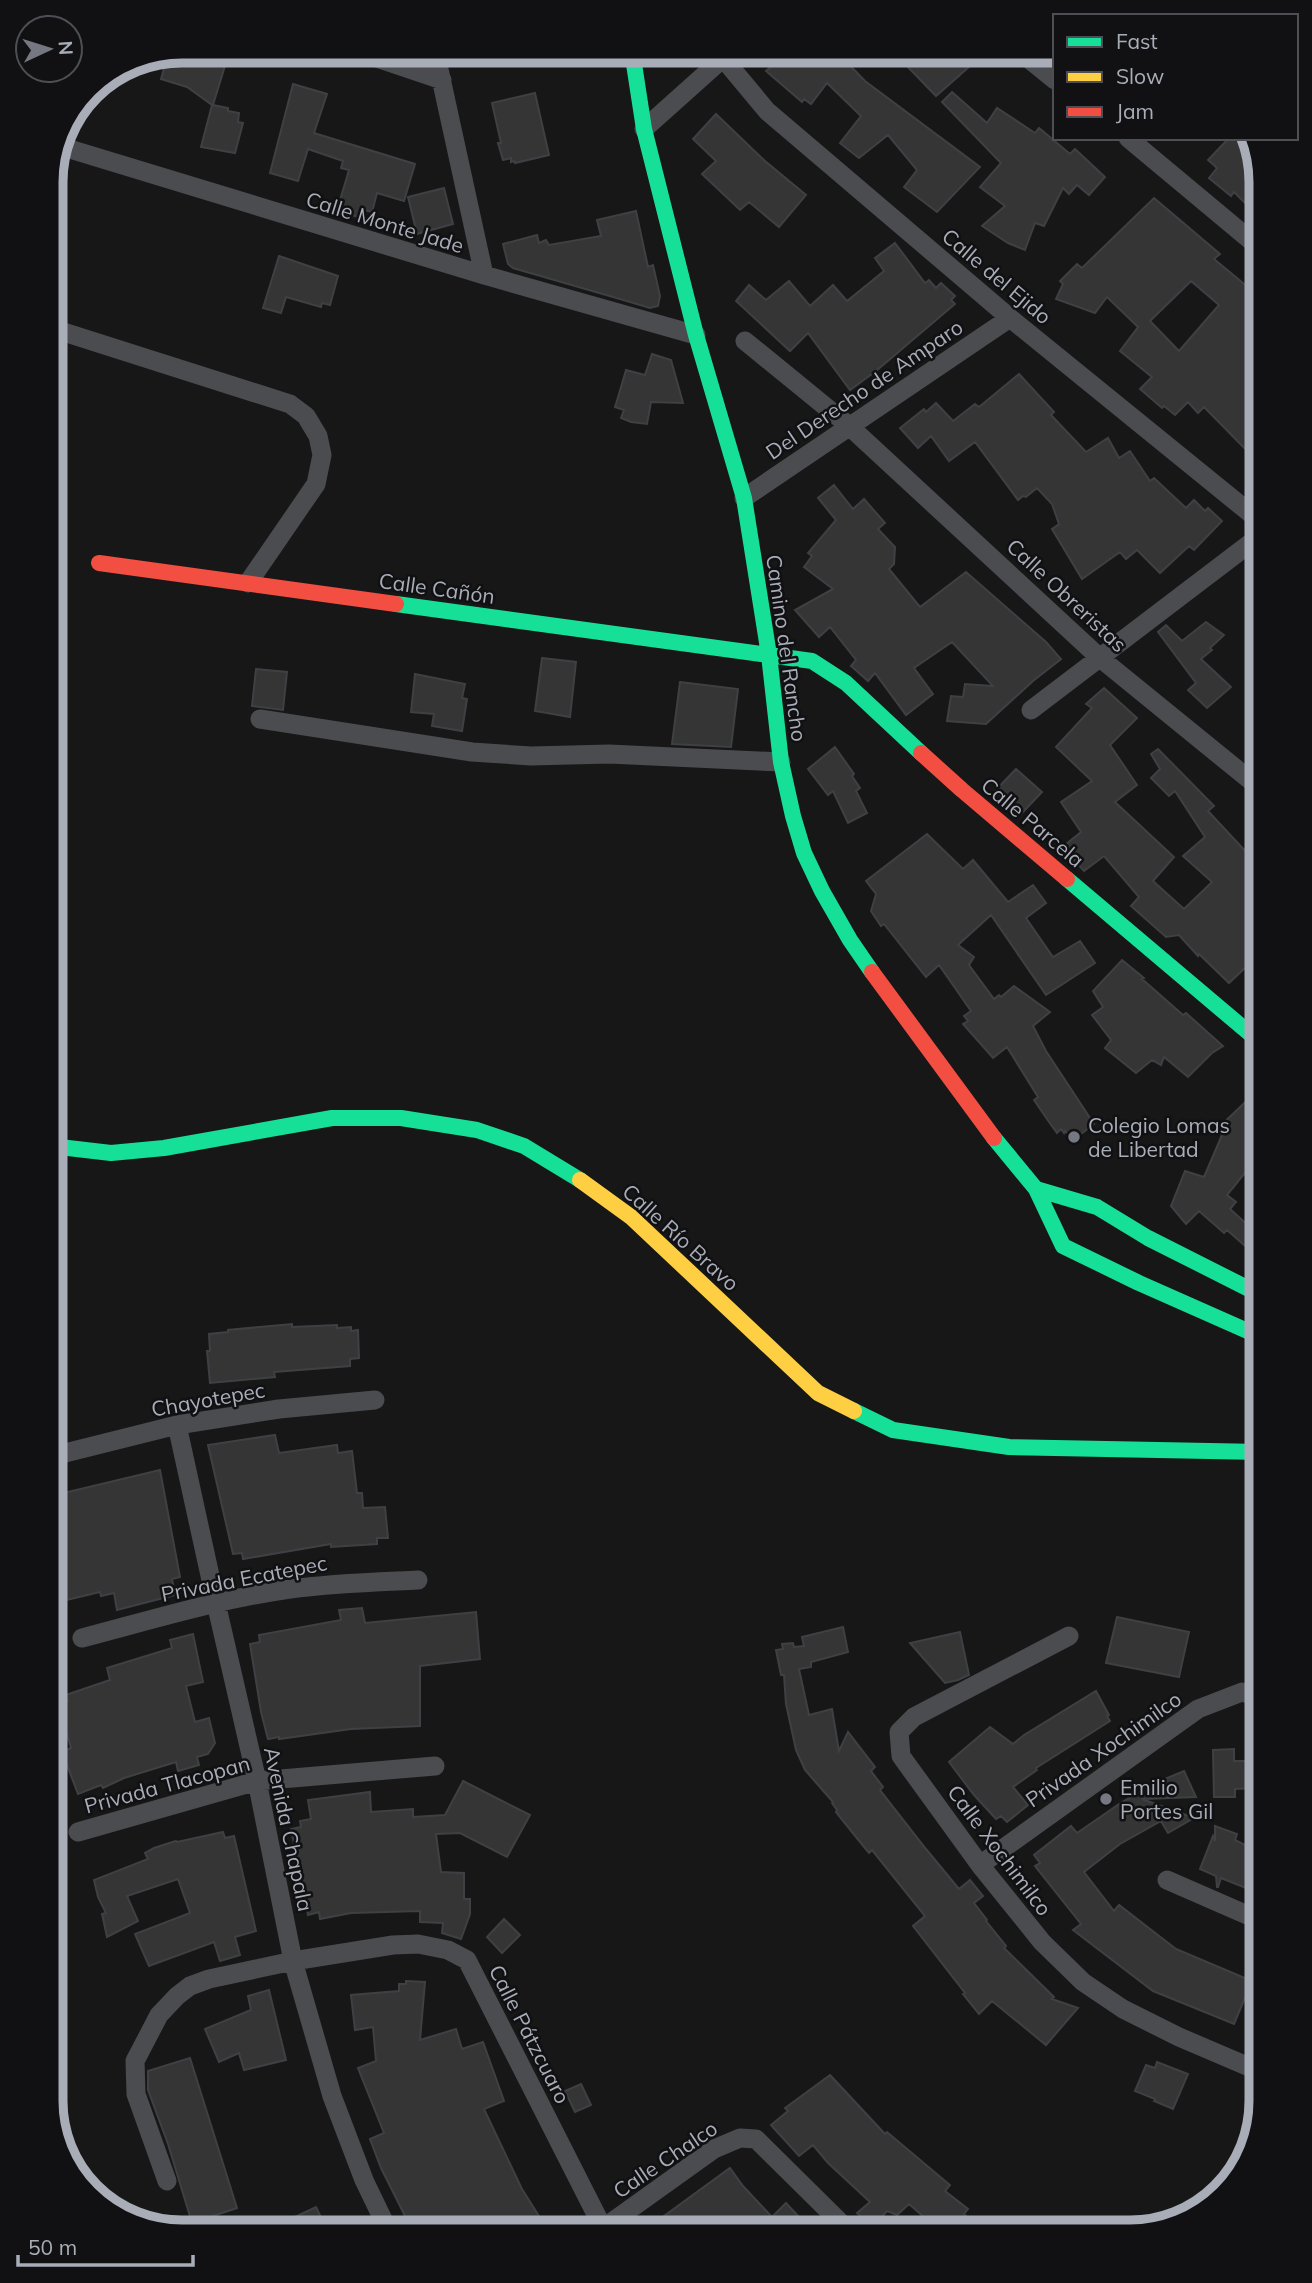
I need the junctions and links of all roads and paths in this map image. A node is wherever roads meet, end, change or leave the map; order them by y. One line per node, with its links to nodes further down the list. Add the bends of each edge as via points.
1 (392, 63): 8 (street)
2 (438, 63): 8 (street)
3 (634, 63): 9 (street, Camino del Rancho)
4 (713, 63): 9 (street)
5 (731, 63): 14 (street, Calle del Ejido, via 767,111)
6 (1034, 63): 7 (street)
7 (1053, 78)
8 (442, 80): 13 (street)
9 (644, 130): 16 (street, Camino del Rancho)
10 (1138, 141): 12 (street)
11 (68, 148): 13 (street, Calle Monte Jade)
12 (1249, 238)
13 (484, 275): 16 (street, Calle Monte Jade)
14 (1010, 318): 18 (street, Del Derecho de Amparo); 20 (street, Calle del Ejido)
15 (63, 332): 23 (street, via 290,404 306,416 318,436 322,455 316,484)
16 (696, 335): 19 (street, Camino del Rancho)
17 (744, 341): 18 (street, Calle Obreristas)
18 (848, 425): 19 (street, Del Derecho de Amparo); 25 (street, Calle Obreristas)
19 (744, 498): 24 (street, Camino del Rancho)
20 (1249, 512)
21 (1249, 544): 25 (street)
22 (99, 563): 23 (street, Calle Cañón)
23 (248, 583): 24 (street, Calle Cañón)
24 (769, 655): 28 (street, Camino del Rancho); 30 (street, Calle Parcela, via 812,661 830,669 954,785)
25 (1100, 658): 26 (street); 29 (street, Calle Obreristas)
26 (1031, 710)
27 (260, 719): 28 (street, via 472,752)
28 (781, 762): 32 (street, Camino del Rancho, via 804,853 850,940 979,1119)
29 (1249, 779)
30 (1249, 1033)
31 (63, 1147): 37 (street, Calle Río Bravo, via 111,1153 164,1148 332,1118 401,1118 477,1130 524,1146 572,1174 631,1217 818,1392 893,1430 1009,1447)
32 (1036, 1189): 33 (street, via 1097,1208); 34 (street, Camino del Rancho, via 1063,1246)
33 (1249, 1289)
34 (1249, 1332)
35 (375, 1400): 36 (street, Chayotepec)
36 (177, 1425): 38 (street, Chayotepec); 40 (street, Avenida Chapala)
37 (1249, 1452)
38 (63, 1454)
39 (418, 1580): 40 (street, Privada Ecatepec, via 316,1586)
40 (216, 1603): 42 (street, Privada Ecatepec); 45 (street, Avenida Chapala)
41 (1069, 1636): 47 (street, Calle Xochimilco, via 914,1717 899,1732 901,1756)
42 (82, 1638)
43 (1249, 1694): 47 (street, Privada Xochimilco, via 1242,1692 1198,1709)
44 (435, 1766): 45 (street, Privada Tlacopan)
45 (257, 1781): 46 (street, Privada Tlacopan); 50 (street, Avenida Chapala)
46 (78, 1832)
47 (980, 1865): 51 (street, Calle Xochimilco, via 1042,1942 1083,1982 1123,2009)
48 (1167, 1880): 49 (street)
49 (1249, 1916)
50 (293, 1961): 52 (street, Calle Pátzcuaro, via 190,1986 159,2015 135,2061 136,2094); 53 (street, Avenida Chapala, via 332,2096); 54 (street, Calle Pátzcuaro, via 418,1944 448,1950 467,1960)
51 (1249, 2067)
52 (167, 2181)
53 (383, 2220)
54 (597, 2220)
55 (617, 2220): 56 (street, Calle Chalco, via 714,2149 740,2137 756,2139)
56 (837, 2220)

